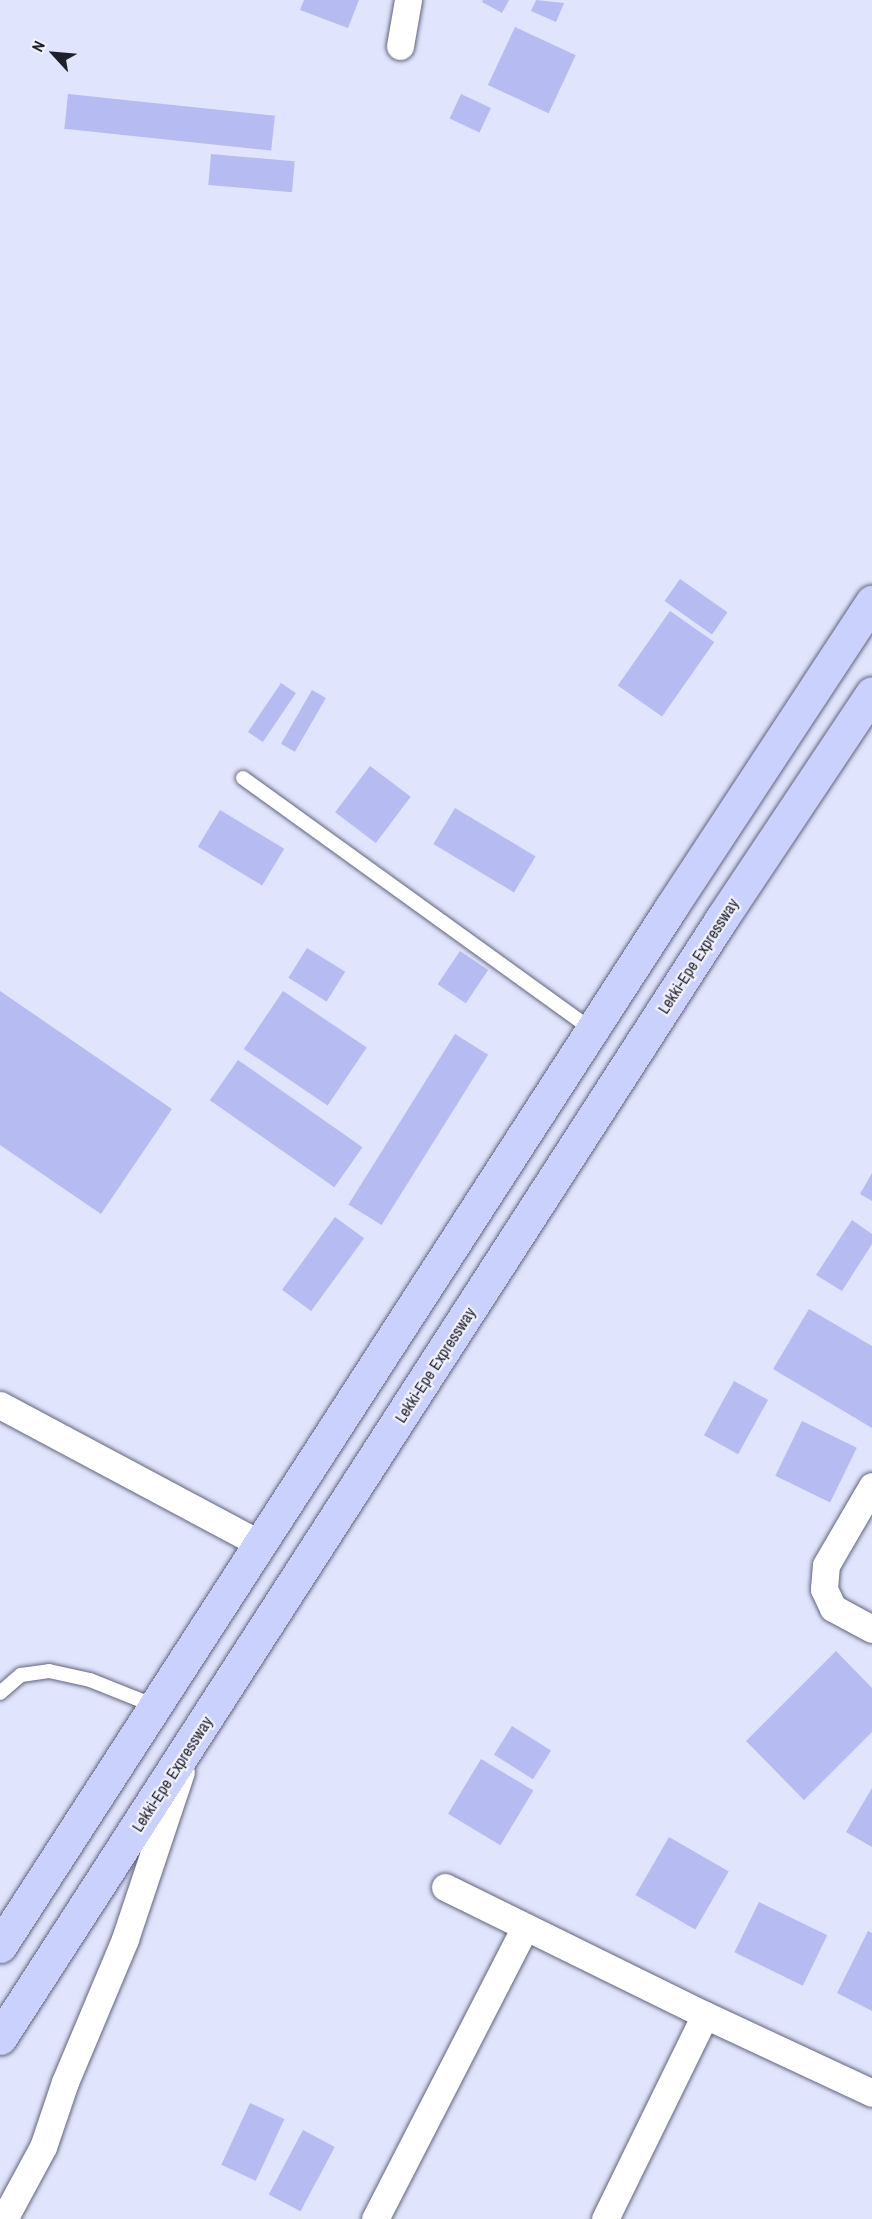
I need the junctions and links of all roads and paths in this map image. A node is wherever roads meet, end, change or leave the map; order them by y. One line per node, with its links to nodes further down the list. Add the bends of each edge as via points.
1 (408, 0): 2 (street)
2 (400, 46)
3 (872, 602): 6 (highway)
4 (872, 693): 13 (highway, Lekki-Epe Expressway, via 715,928)
5 (243, 778): 6 (lane)
6 (592, 1030): 9 (highway)
7 (0, 1405): 9 (street)
8 (872, 1486): 10 (street, via 826,1565 824,1589 833,1608)
9 (260, 1544): 12 (highway)
10 (872, 1629)
11 (0, 1693): 12 (lane, via 21,1676 49,1671 90,1680)
12 (155, 1706): 16 (highway)
13 (190, 1746): 18 (highway, Lekki-Epe Expressway); 20 (street, via 125,1939 65,2082 43,2147)
14 (445, 1887): 15 (street)
15 (525, 1927): 17 (street); 21 (street)
16 (2, 1939)
17 (705, 2015): 19 (street); 22 (street)
18 (0, 2038)
19 (872, 2093)
20 (4, 2219)
21 (375, 2219)
22 (605, 2219)

